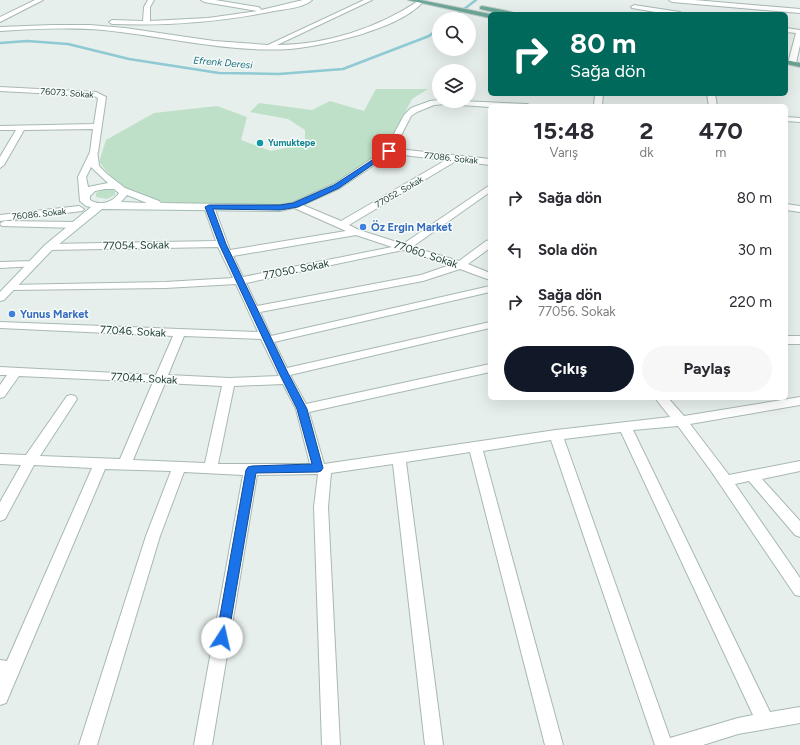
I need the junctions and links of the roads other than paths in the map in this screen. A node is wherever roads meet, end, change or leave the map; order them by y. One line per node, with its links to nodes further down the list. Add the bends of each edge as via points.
1 (40, 0): 16 (street)
2 (152, 0): 17 (street, via 147,7)
3 (204, 0): 11 (street)
4 (309, 0): 11 (street)
5 (369, 0): 21 (street)
6 (411, 0): 10 (main road)
7 (442, 0): 13 (main road)
8 (640, 0): 14 (street, via 632,9)
9 (672, 0): 12 (street)
10 (420, 2): 15 (main road); 21 (street, via 387,23 352,35 306,44)
11 (268, 11): 17 (street, via 211,20)
12 (800, 11)
13 (502, 12)
14 (661, 12)
15 (488, 16)
16 (0, 20)
17 (146, 23): 18 (street, via 41,21)
18 (0, 24)
19 (0, 29): 21 (street, via 60,26 104,28 185,40)
20 (788, 30): 22 (street, via 800,32)
21 (266, 47)
22 (789, 63): 23 (main road)
23 (800, 65)
24 (788, 69): 25 (main road)
25 (800, 71)
26 (0, 89): 32 (street, 76073. Sokak, via 96,94 102,97)
27 (492, 104): 28 (street, via 457,102 433,103)
28 (420, 107): 29 (street); 37 (street, via 408,115)
29 (488, 111)
30 (788, 119): 31 (street)
31 (800, 120)
32 (97, 126): 36 (street); 38 (street, 76073. Sokak)
33 (788, 126): 34 (street)
34 (800, 127)
35 (0, 128): 36 (street)
36 (21, 128): 41 (street)
37 (389, 151): 39 (street, 77086. Sokak); 47 (street, via 336,186)
38 (94, 152): 42 (street, via 95,166); 44 (street, via 82,177)
39 (455, 158): 40 (street, 77086. Sokak); 55 (street, 77052. Sokak)
40 (488, 162)
41 (0, 165)
42 (120, 189): 44 (street, via 112,186 98,187); 45 (street, via 124,194 119,200); 46 (street)
43 (488, 189): 59 (street, 77050. Sokak)
44 (86, 199): 45 (street); 50 (street)
45 (103, 205): 46 (street); 54 (street)
46 (160, 205): 49 (street)
47 (295, 205): 49 (street, via 280,208); 55 (street, 77060. Sokak)
48 (788, 206): 51 (street)
49 (209, 207): 60 (street)
50 (79, 209): 52 (street, 76086. Sokak); 54 (street)
51 (800, 209)
52 (0, 218)
53 (0, 224): 54 (street, 76086. Sokak)
54 (76, 225): 58 (street)
55 (342, 225): 56 (street, 77060. Sokak)
56 (356, 232): 59 (street, 77060. Sokak); 60 (street)
57 (488, 244): 62 (street)
58 (49, 247): 60 (street, 77054. Sokak); 61 (street)
59 (405, 247): 62 (street, 77060. Sokak); 65 (street, 77050. Sokak)
60 (225, 249): 65 (street)
61 (33, 264): 63 (street); 66 (street)
62 (460, 265): 64 (street, 77060. Sokak); 69 (street, via 423,278)
63 (0, 266)
64 (488, 276)
65 (240, 281): 66 (street, 77050. Sokak, via 165,285); 69 (street)
66 (11, 287): 68 (street)
67 (488, 290): 73 (street, 77046. Sokak)
68 (0, 298)
69 (254, 310): 73 (street)
70 (0, 325): 72 (street, 77046. Sokak)
71 (488, 326): 79 (street, 77044. Sokak)
72 (180, 333): 73 (street, 77046. Sokak); 80 (street)
73 (267, 338): 79 (street)
74 (788, 340): 75 (street)
75 (800, 340)
76 (488, 368): 86 (street)
77 (0, 371): 78 (street, 77044. Sokak)
78 (15, 372): 80 (street, 77044. Sokak); 82 (street)
79 (285, 377): 81 (street, 77044. Sokak); 86 (street)
80 (160, 379): 81 (street, 77044. Sokak); 95 (street)
81 (229, 382): 98 (street)
82 (0, 394)
83 (71, 399): 93 (street)
84 (663, 400): 87 (street)
85 (800, 402): 87 (street)
86 (302, 409): 99 (street)
87 (682, 421): 88 (street); 102 (street)
88 (626, 428): 89 (street); 109 (street)
89 (556, 435): 90 (street); 115 (street)
90 (475, 448): 92 (street); 114 (street)
91 (0, 459): 93 (street)
92 (399, 459): 99 (street); 113 (street)
93 (30, 460): 94 (street); 103 (street)
94 (101, 463): 95 (street); 106 (street)
95 (125, 464): 97 (street)
96 (800, 466): 101 (street)
97 (179, 467): 98 (street); 110 (street, via 153,536)
98 (211, 467): 100 (street)
99 (321, 469): 100 (street); 112 (street)
100 (252, 470): 111 (street)
101 (752, 476): 102 (street); 104 (street)
102 (726, 481): 105 (street)
103 (0, 515)
104 (800, 531)
105 (800, 590)
106 (6, 668): 107 (street)
107 (0, 697)
108 (800, 716): 109 (street)
109 (765, 721): 116 (street, via 738,726)
110 (88, 745)
111 (203, 745)
112 (331, 745)
113 (434, 745)
114 (554, 745)
115 (664, 745)
116 (674, 745)

